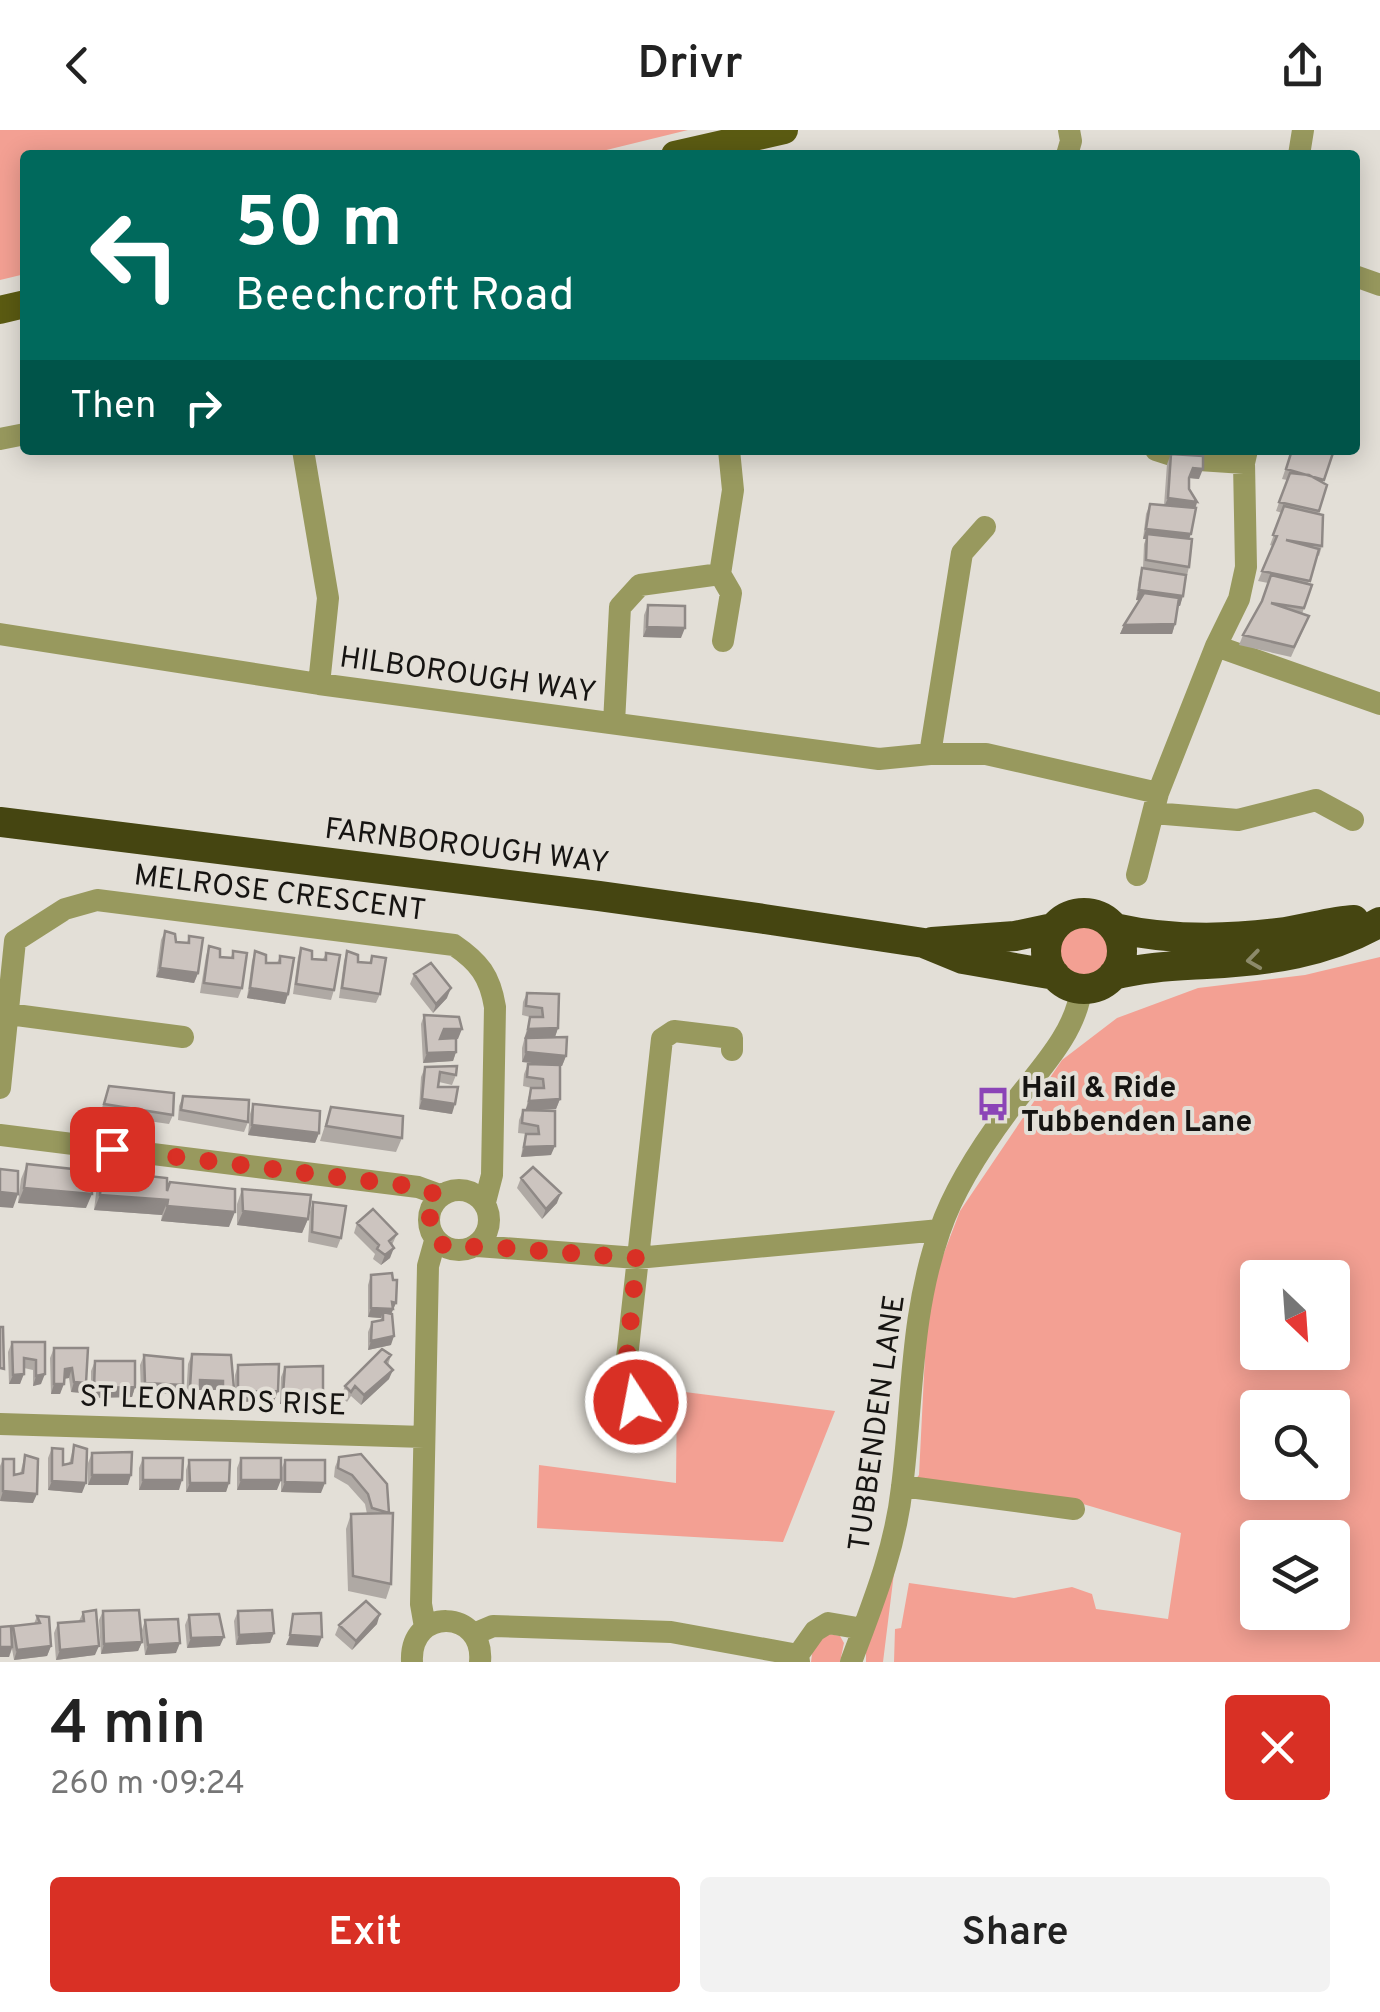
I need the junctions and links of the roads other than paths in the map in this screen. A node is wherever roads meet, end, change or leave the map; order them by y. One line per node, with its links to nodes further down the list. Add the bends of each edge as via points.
1 (784, 130): 2 (main road)
2 (697, 150)
3 (304, 455): 12 (street, via 328,598)
4 (730, 455): 8 (street, via 733,490)
5 (1172, 455): 6 (street)
6 (1246, 457): 11 (street, via 1246,567)
7 (985, 527): 15 (street, via 962,553)
8 (720, 574): 10 (street, via 732,593); 14 (street, via 640,585 620,607)
9 (0, 634): 12 (street, HILBOROUGH WAY)
10 (723, 641)
11 (1216, 646): 13 (street); 16 (street)
12 (319, 684): 14 (street, HILBOROUGH WAY)
13 (1380, 704)
14 (614, 724): 15 (street, HILBOROUGH WAY, via 879,758)
15 (930, 754): 16 (street, HILBOROUGH WAY, via 986,754)
16 (1156, 803): 17 (street, HILBOROUGH WAY, via 1238,820 1316,800); 19 (street)
17 (1353, 820)
18 (0, 822): 24 (highway, FARNBOROUGH WAY)
19 (1137, 875)
20 (1380, 921): 22 (highway, via 1214,938); 25 (highway, one-way to 25, via 1350,940 1293,954)
21 (1053, 928): 22 (highway, via 1084,912); 24 (highway, FARNBOROUGH WAY); 26 (highway, via 1046,951)
22 (1115, 928): 25 (highway, via 1122,951)
23 (7, 932): 27 (street); 33 (street, MELROSE CRESCENT, via 97,900 454,945 479,962 495,1007 492,1175)
24 (924, 943): 26 (highway, FARNBOROUGH WAY, via 962,960)
25 (1113, 975): 26 (highway, via 1103,984)
26 (1068, 982): 34 (street, TUBBENDEN LANE, via 1075,1020 1004,1117)
27 (4, 1014): 28 (street); 30 (street)
28 (183, 1037)
29 (732, 1050): 37 (street, via 732,1038 674,1031 662,1040)
30 (0, 1088)
31 (0, 1135): 32 (street, via 418,1187)
32 (440, 1196): 33 (street, via 473,1192); 35 (street, via 430,1208)
33 (485, 1202): 36 (street, via 490,1219)
34 (940, 1230): 37 (street); 41 (street, TUBBENDEN LANE, via 912,1354)
35 (435, 1241): 36 (street, via 464,1250); 40 (street, via 428,1266)
36 (477, 1246): 37 (street)
37 (637, 1258): 38 (street, via 625,1376 636,1389)
38 (636, 1402)
39 (0, 1424): 40 (street, ST LEONARDS RISE)
40 (424, 1437): 43 (street)
41 (902, 1486): 42 (street); 44 (street, TUBBENDEN LANE, via 890,1556)
42 (1074, 1510)
43 (425, 1627): 45 (street, via 448,1620); 47 (street)
44 (863, 1629): 46 (street, via 828,1623); 49 (street, TUBBENDEN LANE)
45 (474, 1634): 46 (street, via 493,1626 670,1632); 48 (street)
46 (798, 1658)
47 (412, 1662)
48 (480, 1662)
49 (851, 1662)

